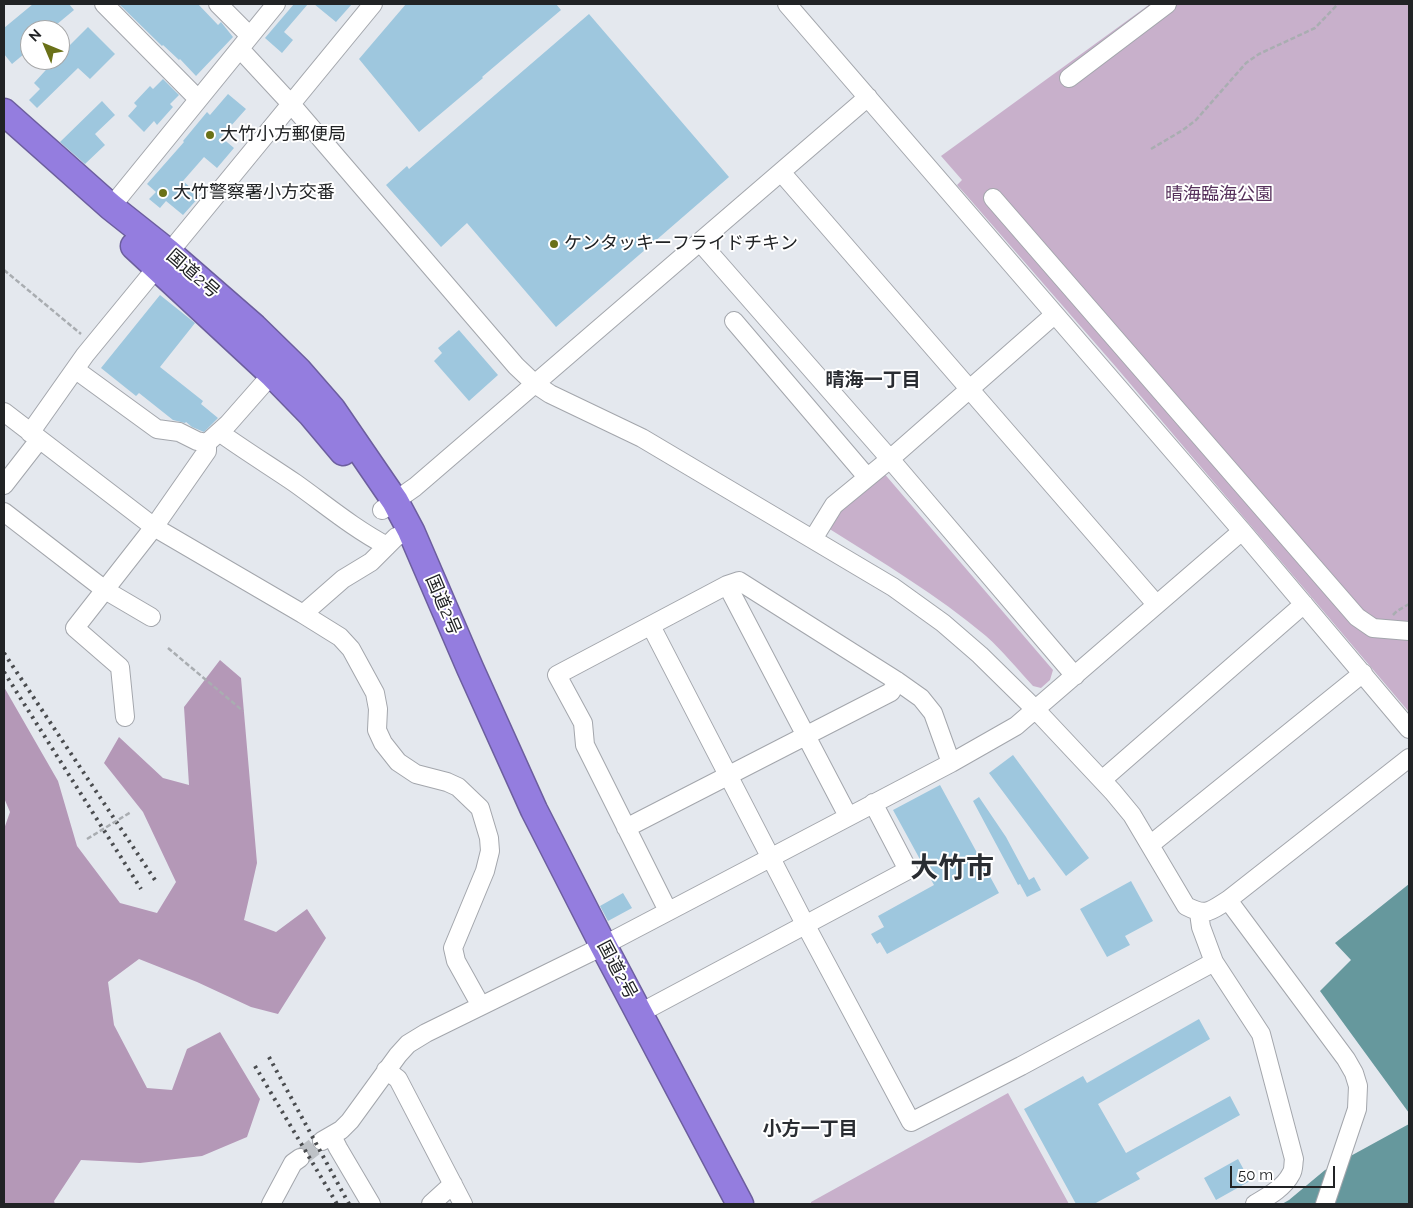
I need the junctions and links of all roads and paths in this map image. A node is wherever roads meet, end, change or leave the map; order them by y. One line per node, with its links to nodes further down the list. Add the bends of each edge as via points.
1 (104, 4): 11 (street)
2 (218, 4): 8 (street)
3 (276, 4): 8 (street)
4 (373, 4): 12 (street)
5 (787, 4): 10 (street)
6 (1167, 4): 9 (street)
7 (1338, 4): 15 (path, via 1315,28 1246,63 1196,120)
8 (245, 43): 11 (street); 12 (street)
9 (1069, 78)
10 (868, 97): 16 (street); 22 (street)
11 (198, 99): 18 (street)
12 (291, 104): 20 (street); 27 (street)
13 (4, 112): 18 (highway, 国道2号)
14 (4, 132): 20 (highway, 国道2号)
15 (1151, 149)
16 (781, 172): 19 (street); 28 (street)
17 (993, 198): 48 (street, via 1356,617 1373,628)
18 (110, 207): 20 (highway, 国道2号)
19 (700, 242): 27 (street); 32 (street)
20 (163, 260): 24 (street); 26 (highway, 国道2号); 35 (highway, 国道2号, via 254,327 298,370 332,409)
21 (4, 270): 24 (path)
22 (1054, 315): 28 (street); 38 (street)
23 (734, 321): 33 (street)
24 (94, 345): 25 (street)
25 (76, 370): 30 (street); 31 (street, via 157,429 179,432 197,441)
26 (272, 374): 31 (street); 35 (highway, 国道2号, via 311,414)
27 (535, 384): 35 (street); 40 (street, via 642,438)
28 (970, 389): 32 (street); 43 (street)
29 (4, 412): 30 (street)
30 (34, 436): 34 (street); 37 (street)
31 (213, 437): 37 (street, via 207,451); 39 (street, via 250,455 294,483 362,532)
32 (890, 459): 33 (street); 51 (street)
33 (868, 477): 40 (street, via 834,505)
34 (4, 485)
35 (389, 506): 39 (highway, 国道2号)
36 (4, 512): 42 (street)
37 (154, 527): 42 (street); 45 (street)
38 (1242, 531): 43 (street); 44 (street)
39 (398, 538): 45 (street); 73 (highway, 国道2号, via 515,808)
40 (812, 539): 53 (street, via 893,587 943,623)
41 (726, 585): 47 (street); 52 (street, via 739,581); 57 (street)
42 (105, 590): 46 (street); 55 (street, via 75,628 120,667)
43 (1156, 604): 51 (street)
44 (1304, 604): 50 (street); 61 (street)
45 (303, 614): 75 (street, via 340,637 351,649 375,693 378,730 383,743 398,762 416,774 448,782 480,808 490,851 485,871 452,948)
46 (151, 617)
47 (650, 626): 60 (street); 65 (street, via 557,675 583,723 585,745)
48 (1409, 631)
49 (168, 648): 54 (path)
50 (1363, 673): 56 (street); 67 (street)
51 (1075, 676): 53 (street)
52 (897, 681): 57 (street, via 891,692); 59 (street, via 921,698 933,713)
53 (1036, 710): 59 (street, via 1016,726); 61 (street)
54 (243, 712)
55 (125, 717)
56 (1409, 729)
57 (806, 735): 60 (street); 64 (street)
58 (1409, 758): 69 (street)
59 (951, 763): 62 (street)
60 (729, 775): 65 (street); 68 (street)
61 (1102, 780): 67 (street, via 1132,815)
62 (874, 803): 64 (street); 72 (street, via 908,870)
63 (131, 812): 66 (path, bridge)
64 (848, 816): 68 (street)
65 (626, 828): 70 (street)
66 (87, 839)
67 (1150, 845): 71 (street, via 1186,906)
68 (770, 857): 70 (street); 72 (street)
69 (1228, 900): 71 (street, via 1210,911); 87 (street, via 1354,1073 1358,1086 1357,1109)
70 (668, 911): 73 (street)
71 (1199, 912): 74 (street)
72 (805, 924): 74 (street, via 911,1122); 76 (street)
73 (596, 949): 75 (street); 76 (highway, 国道2号); 84 (highway, 国道2号)
74 (1214, 962): 86 (street, via 1261,1034 1294,1159 1287,1181)
75 (481, 1006): 77 (street, via 408,1044)
76 (640, 1013): 85 (highway, 国道2号)
77 (386, 1070): 79 (street, via 398,1079); 81 (street, via 361,1108 341,1130 327,1139 338,1148)
78 (300, 1158): 80 (street, via 293,1163)
79 (453, 1184): 82 (street); 83 (street)
80 (271, 1204)
81 (371, 1204)
82 (431, 1204)
83 (464, 1204)
84 (722, 1204)
85 (740, 1204)
86 (1254, 1204)
87 (1325, 1204)

